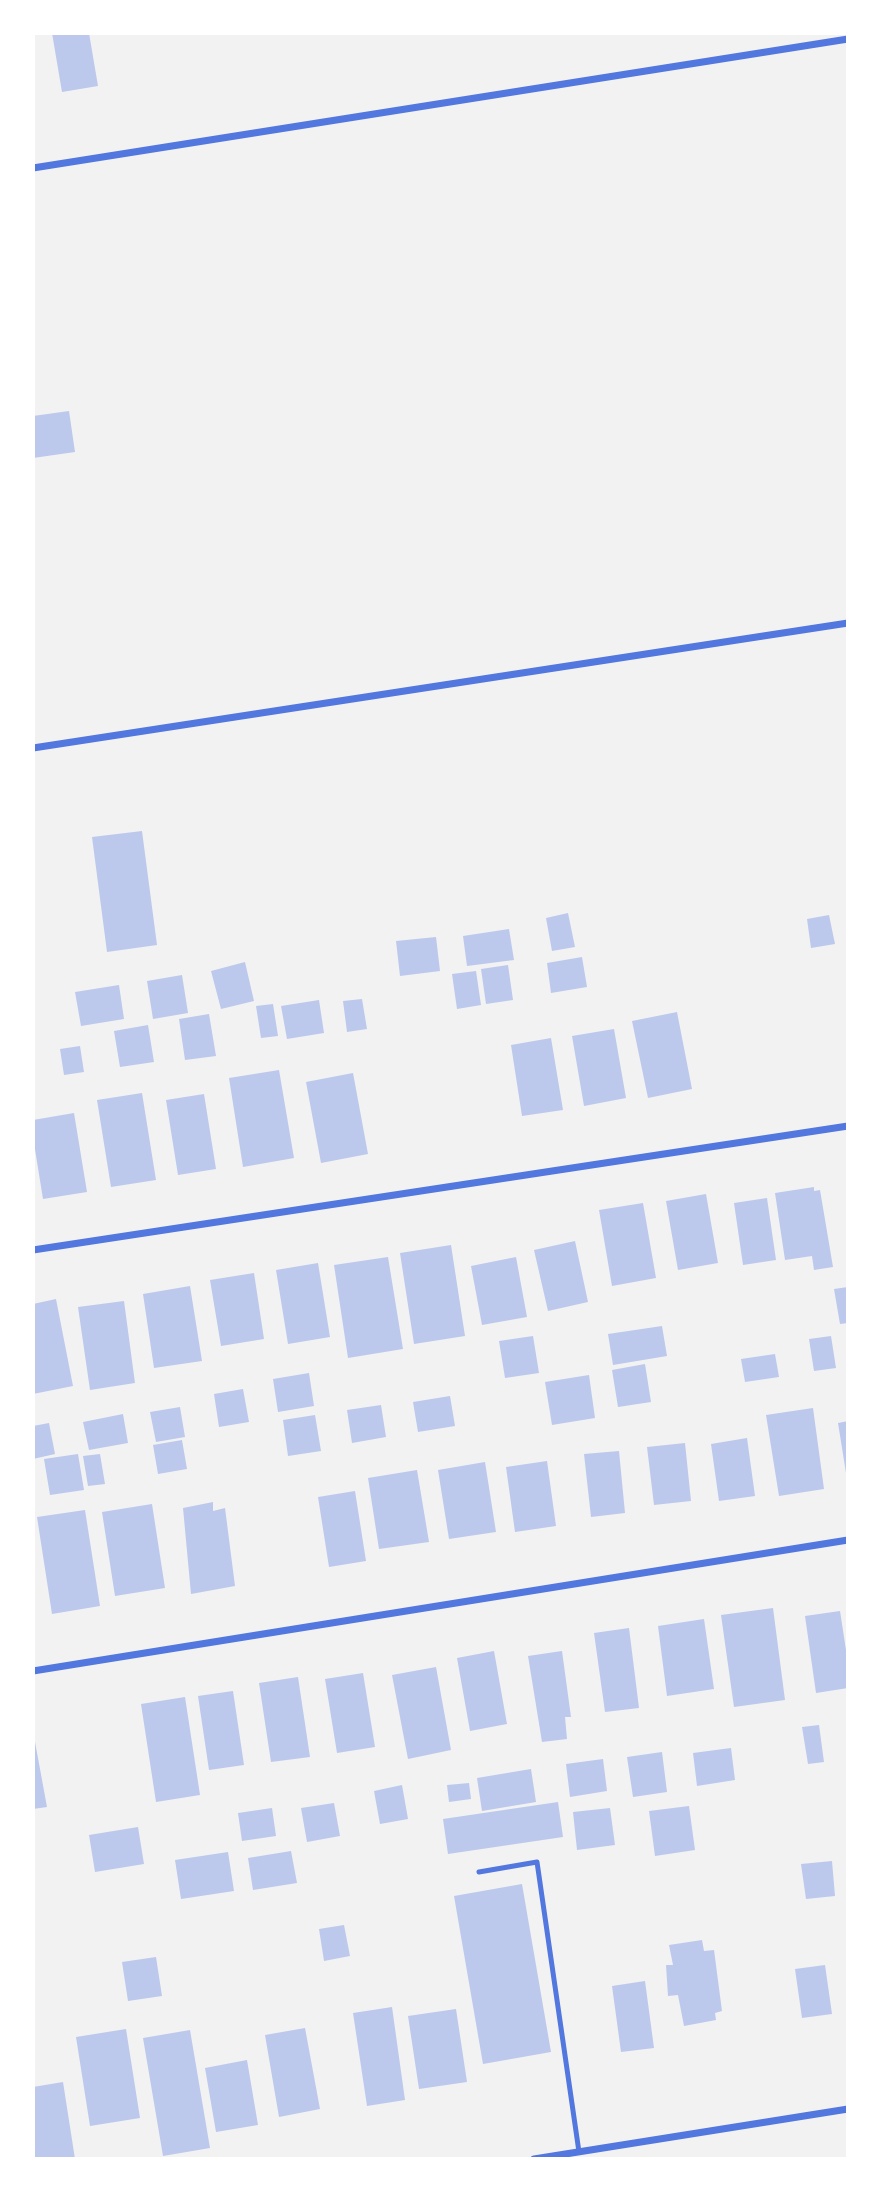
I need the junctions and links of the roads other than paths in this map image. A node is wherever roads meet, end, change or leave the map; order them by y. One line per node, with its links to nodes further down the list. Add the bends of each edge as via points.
1 (848, 39): 2 (street)
2 (33, 168)
3 (848, 623): 4 (street)
4 (33, 748)
5 (848, 1126): 6 (street)
6 (33, 1250)
7 (848, 1539): 8 (street)
8 (33, 1671)
9 (479, 1872): 11 (lane, via 537,1862)
10 (848, 2109): 11 (street)
11 (579, 2152): 12 (street)
12 (534, 2159)

